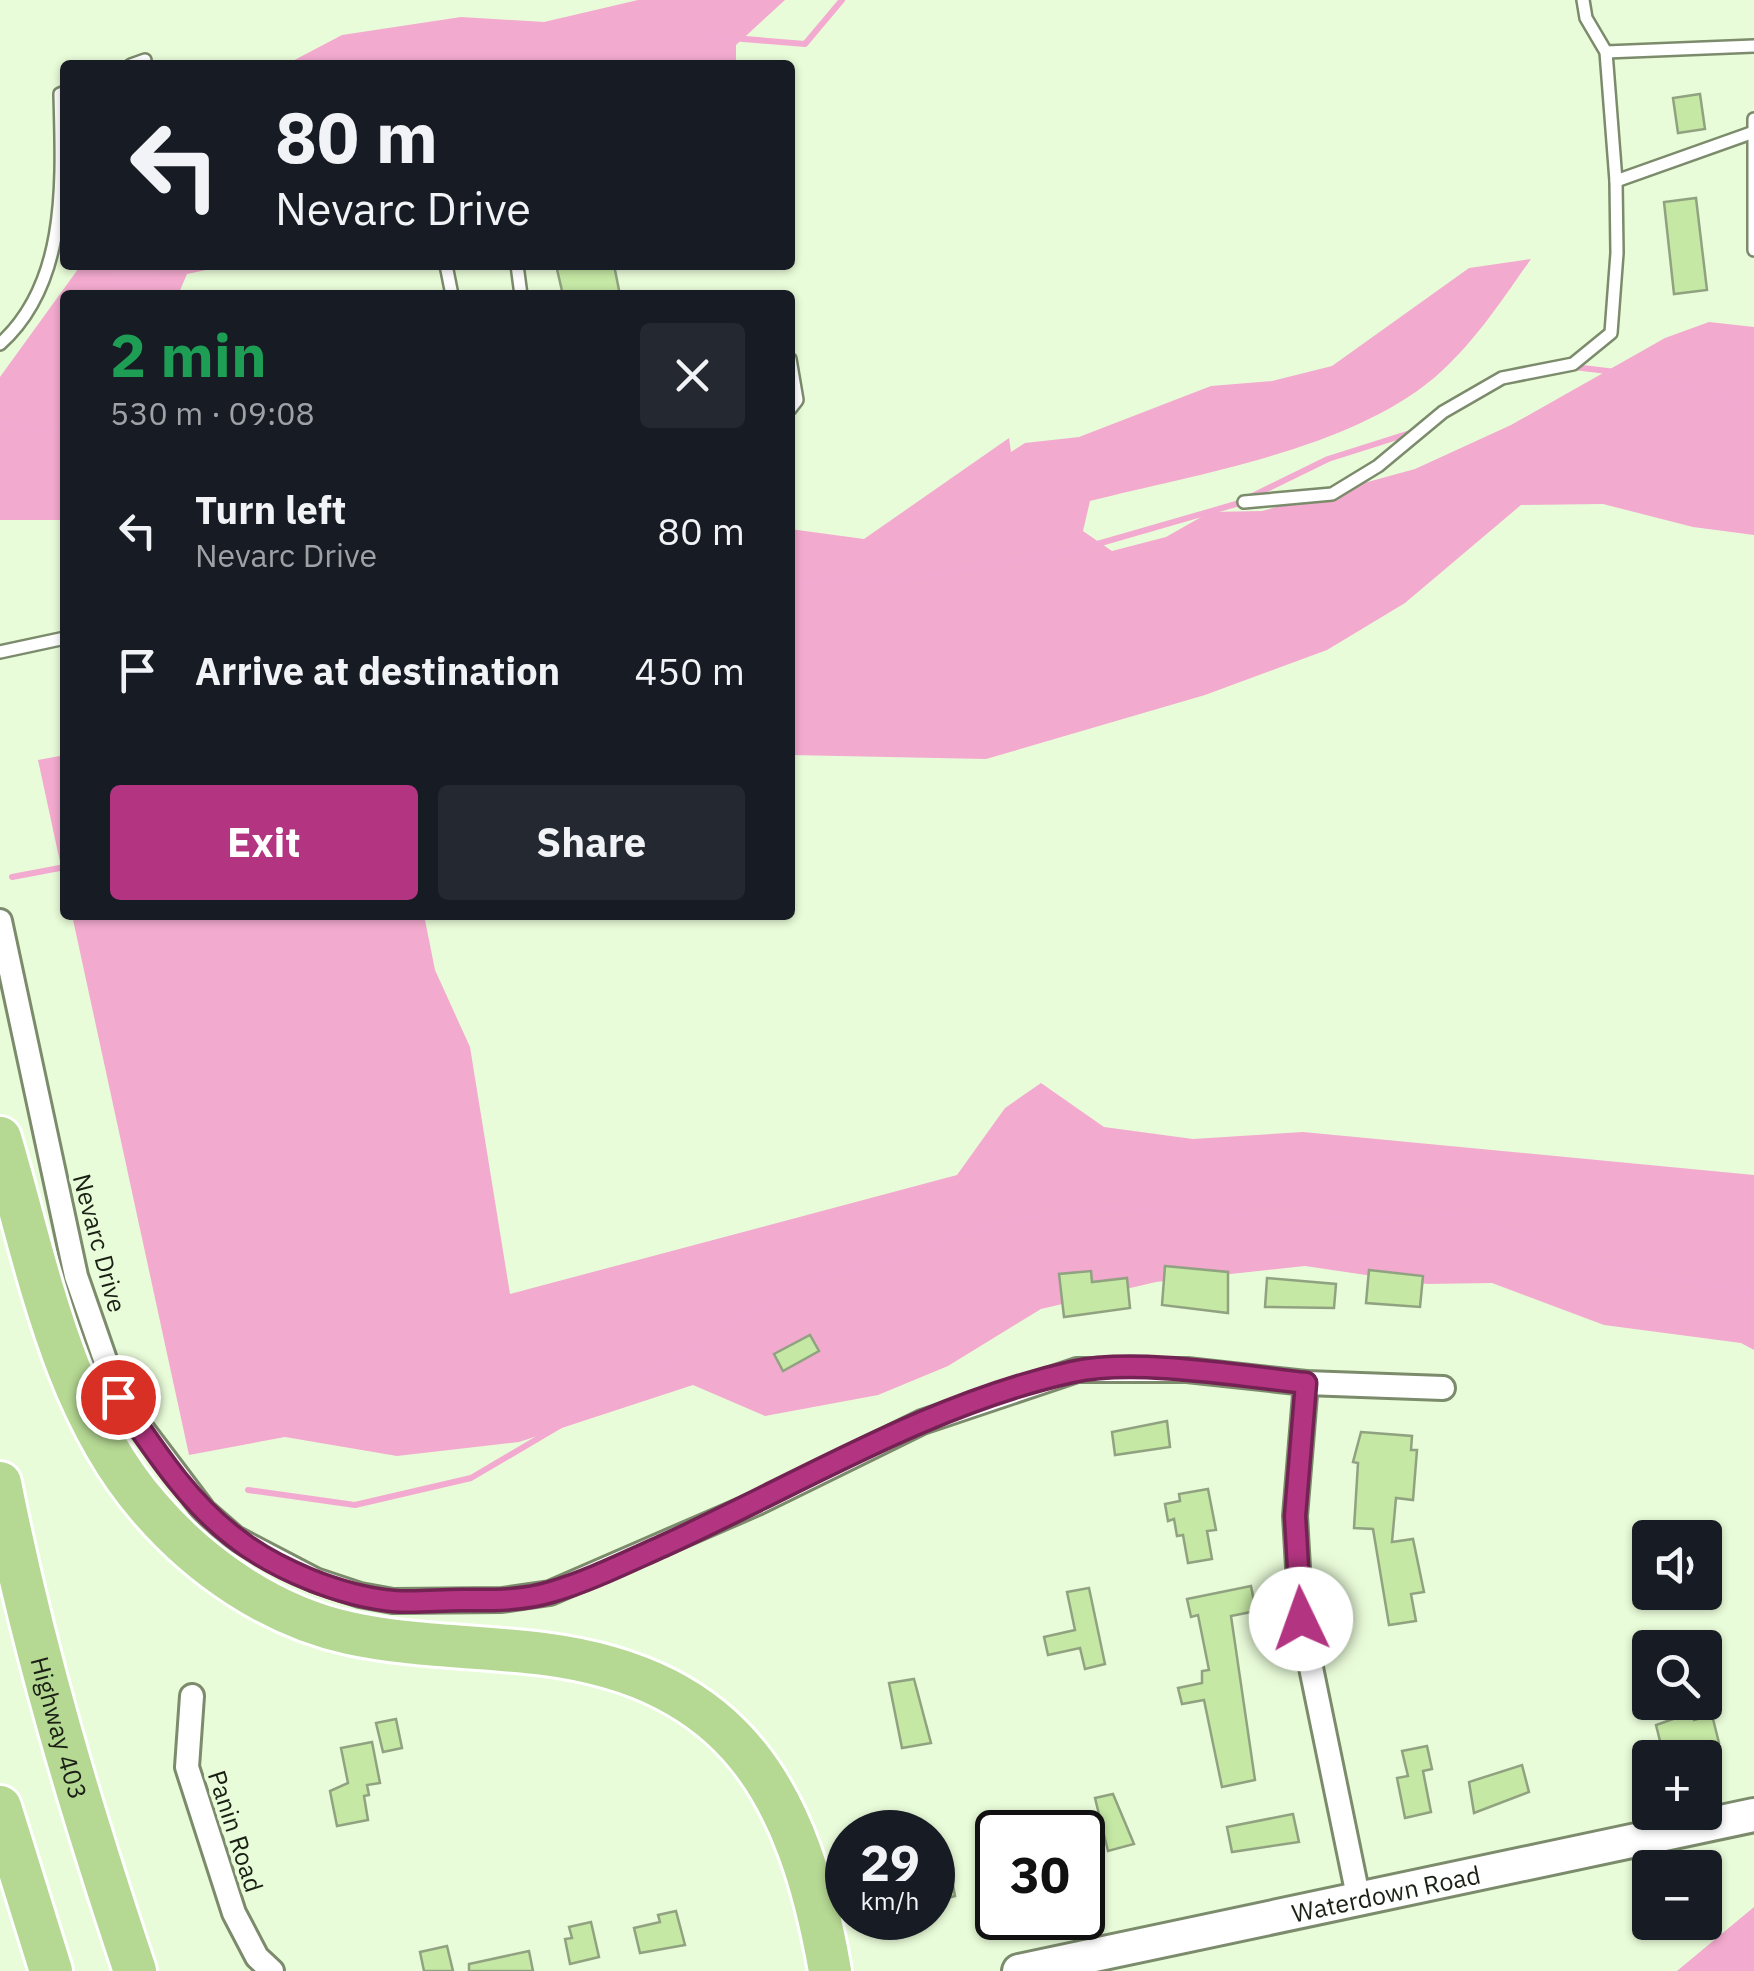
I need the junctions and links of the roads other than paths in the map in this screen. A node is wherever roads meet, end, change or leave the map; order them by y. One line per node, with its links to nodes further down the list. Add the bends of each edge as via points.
1 (1583, 0): 3 (lane)
2 (1754, 46): 3 (lane)
3 (1606, 52): 6 (lane)
4 (1754, 119): 5 (lane)
5 (1753, 133): 6 (lane); 8 (lane)
6 (1616, 181): 10 (lane, via 1610,333 1573,364 1502,378 1443,412 1332,494)
7 (60, 207): 9 (lane, via 42,284)
8 (1754, 250)
9 (0, 344)
10 (1244, 502)
11 (60, 639): 12 (lane)
12 (0, 652)
13 (0, 921): 15 (street, Nevarc Drive, via 76,1276 118,1397 194,1499 235,1538 315,1580 393,1601 550,1593 922,1422 1077,1370 1186,1370)
14 (0, 1138): 25 (highway, via 62,1350 90,1419 125,1478 172,1532 226,1578 312,1622 412,1643 593,1664 688,1700 734,1739 780,1801 806,1861)
15 (1306, 1383): 16 (street, Nevarc Drive); 21 (street, via 1295,1516 1301,1619)
16 (1444, 1388)
17 (0, 1483): 23 (highway, Highway 403, via 72,1784)
18 (192, 1696): 24 (street, Panin Road, via 187,1767 234,1913 256,1957)
19 (0, 1808): 22 (highway)
20 (1754, 1815): 21 (main road, Waterdown Road)
21 (1358, 1896): 26 (main road, Waterdown Road)
22 (51, 1971)
23 (134, 1971)
24 (272, 1971)
25 (830, 1971)
26 (1019, 1971)

